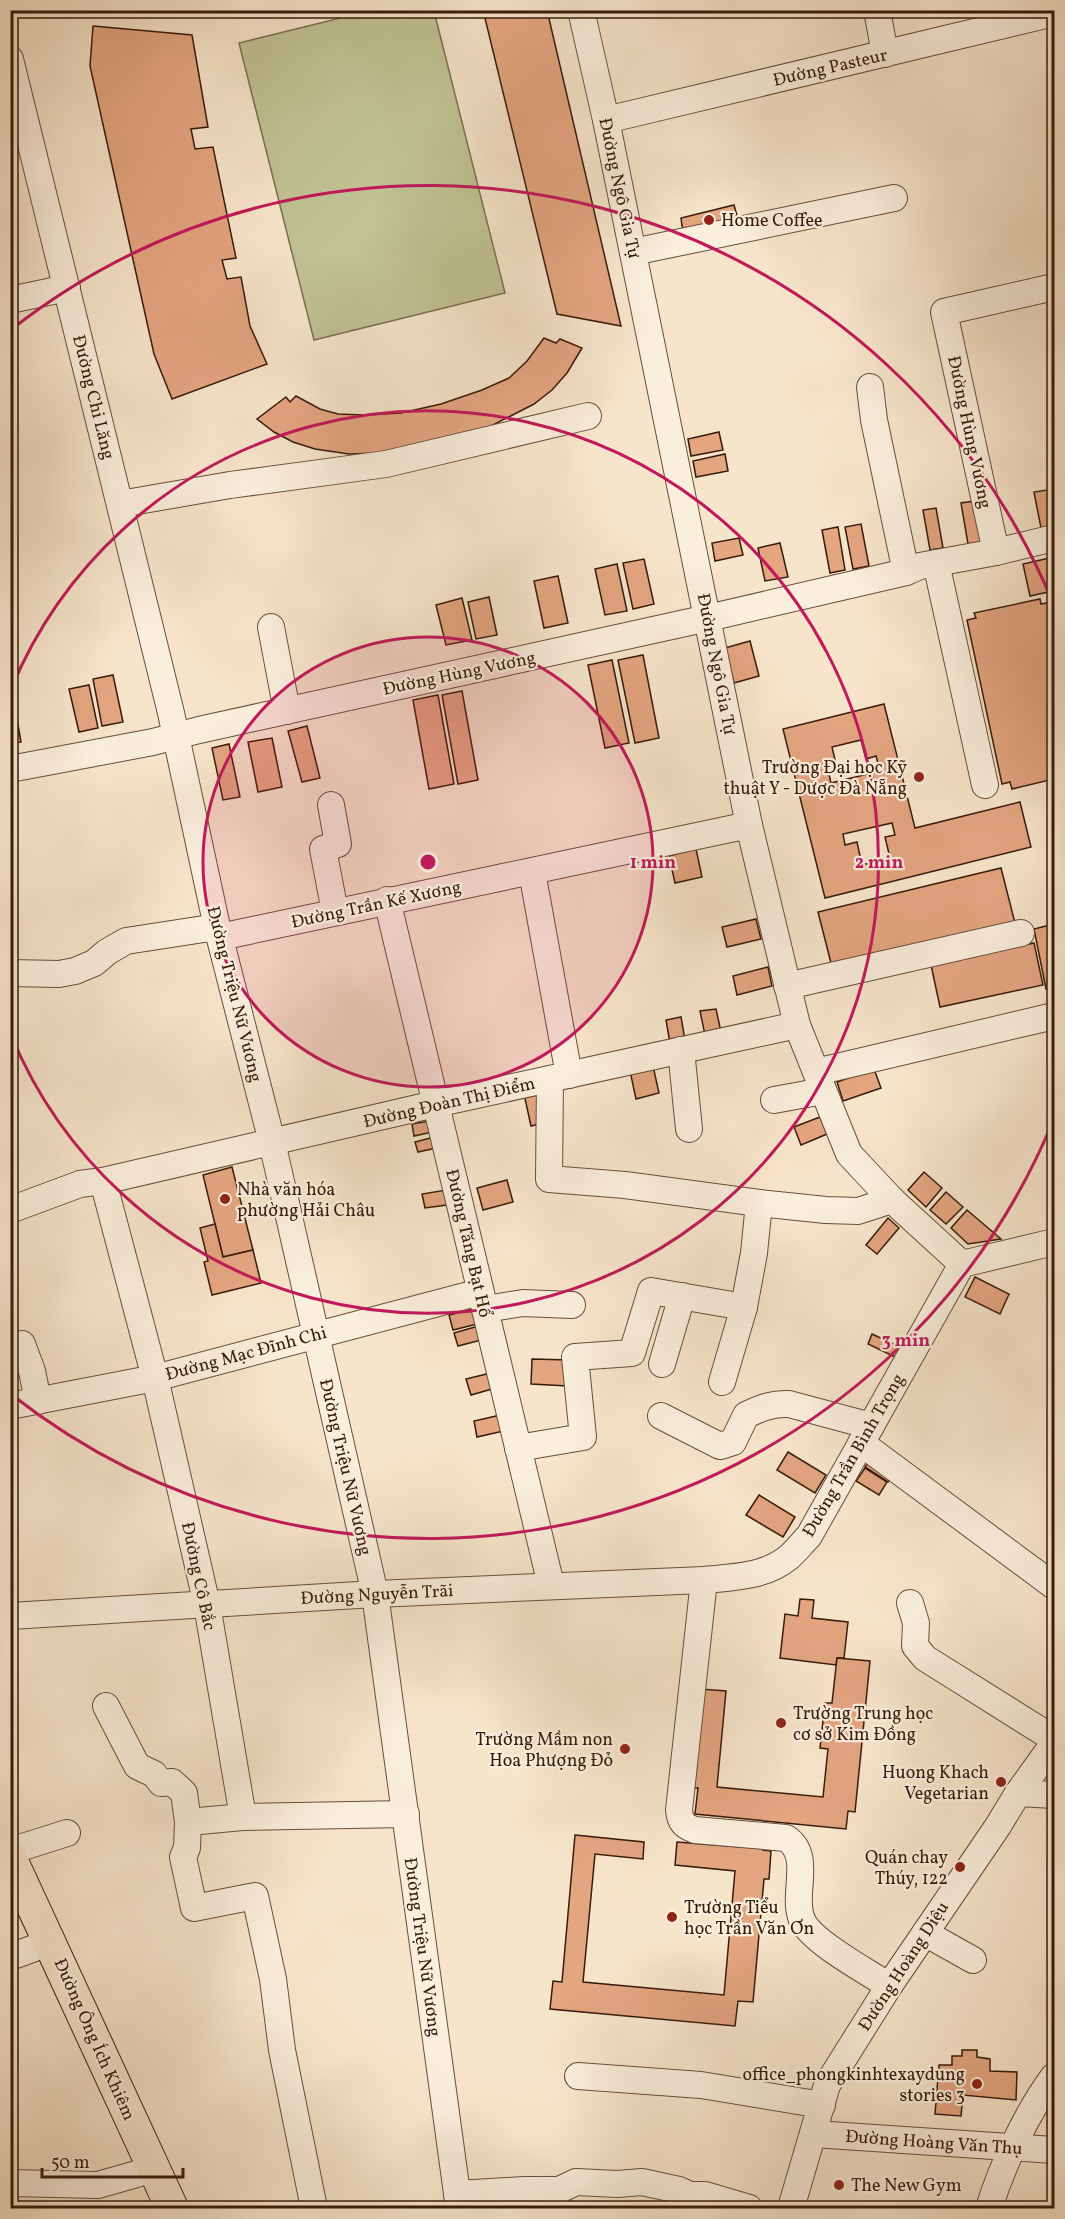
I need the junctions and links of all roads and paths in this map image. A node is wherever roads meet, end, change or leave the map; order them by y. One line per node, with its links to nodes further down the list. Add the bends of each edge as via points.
1 (581, 10): 7 (street, Đường Ngô Gia Tự)
2 (877, 10): 5 (street)
3 (1054, 13): 4 (street, Đường Pasteur)
4 (994, 19): 5 (street, Đường Pasteur)
5 (885, 54): 7 (street, Đường Pasteur)
6 (10, 58): 11 (street, Đường Chi Lăng)
7 (606, 120): 9 (street, Đường Ngô Gia Tự)
8 (894, 198): 9 (street)
9 (633, 252): 20 (street, Đường Ngô Gia Tự)
10 (1054, 286): 17 (street, Đường Hùng Vương, via 944,312)
11 (67, 288): 12 (street); 15 (street, Đường Chi Lăng)
12 (10, 300)
13 (870, 387): 19 (street)
14 (588, 416): 15 (street, via 386,464)
15 (120, 504): 23 (street, Đường Chi Lăng)
16 (1054, 538): 17 (street, Đường Hùng Vương)
17 (996, 552): 18 (street, Đường Hùng Vương)
18 (936, 563): 19 (street, Đường Hùng Vương); 25 (street)
19 (906, 572): 20 (street, Đường Hùng Vương)
20 (708, 618): 22 (street, Đường Hùng Vương); 27 (street, Đường Ngô Gia Tự)
21 (271, 627): 22 (street)
22 (287, 711): 23 (street, Đường Hùng Vương)
23 (176, 736): 24 (street, Đường Hùng Vương); 31 (street, Đường Triệu Nữ Vương)
24 (10, 769)
25 (985, 785)
26 (331, 805): 30 (street, via 338,844 323,849)
27 (749, 825): 28 (street, Đường Trần Kế Xương); 34 (street, Đường Ngô Gia Tự)
28 (532, 872): 29 (street, Đường Trần Kế Xương); 38 (street)
29 (387, 900): 30 (street, Đường Trần Kế Xương); 41 (street, Đường Tăng Bạt Hổ)
30 (335, 912): 31 (street, Đường Trần Kế Xương)
31 (219, 932): 33 (street, Đường Trần Kế Xương, via 126,941 75,971); 43 (street, Đường Triệu Nữ Vương)
32 (1021, 933): 34 (street)
33 (10, 973)
34 (787, 986): 36 (street, Đường Ngô Gia Tự)
35 (1054, 1016): 39 (street)
36 (796, 1026): 37 (street, Đường Đoàn Thị Điểm); 39 (street, Đường Ngô Gia Tự)
37 (681, 1050): 38 (street, Đường Đoàn Thị Điểm); 42 (street)
38 (559, 1077): 41 (street, Đường Đoàn Thị Điểm); 46 (street, via 549,1179)
39 (819, 1081): 40 (street); 45 (street, Đường Ngô Gia Tự, via 849,1154)
40 (774, 1100)
41 (435, 1104): 43 (street, Đường Đoàn Thị Điểm); 51 (street, Đường Tăng Bạt Hổ)
42 (689, 1129)
43 (272, 1142): 44 (street, Đường Đoàn Thị Điểm); 54 (street, Đường Triệu Nữ Vương)
44 (103, 1181): 47 (street, Đường Đoàn Thị Điểm); 57 (street, Đường Cô Bắc)
45 (892, 1200): 46 (street, via 858,1211); 49 (street, Đường Ngô Gia Tự)
46 (759, 1203): 53 (street)
47 (18, 1207)
48 (1054, 1242): 49 (street)
49 (962, 1264): 62 (street, Đường Trần Bình Trọng)
50 (682, 1296): 53 (street); 56 (street); 63 (street, via 651,1291 632,1353 575,1357 584,1437)
51 (482, 1300): 52 (street, Đường Mạc Đĩnh Chi); 54 (street, Đường Mạc Đĩnh Chi); 63 (street, Đường Tăng Bạt Hổ)
52 (572, 1305)
53 (744, 1307): 58 (street)
54 (316, 1334): 57 (street, Đường Mạc Đĩnh Chi); 68 (street, Đường Triệu Nữ Vương)
55 (23, 1342): 59 (street)
56 (662, 1364)
57 (155, 1378): 59 (street, Đường Mạc Đĩnh Chi); 70 (street, Đường Cô Bắc)
58 (722, 1382)
59 (38, 1401): 60 (street, Đường Mạc Đĩnh Chi)
60 (10, 1406)
61 (661, 1416): 62 (street, via 720,1446 733,1442 746,1415 778,1403)
62 (866, 1435): 64 (street, Đường Trần Bình Trọng, via 809,1536 789,1557 769,1569); 67 (street)
63 (518, 1448): 66 (street, Đường Tăng Bạt Hổ)
64 (744, 1576): 65 (street, Đường Nguyễn Trãi)
65 (704, 1580): 66 (street, Đường Nguyễn Trãi); 86 (street, via 680,1820 695,1830 786,1838 794,1843 800,1866 802,1921 822,1942)
66 (551, 1586): 68 (street, Đường Nguyễn Trãi)
67 (1054, 1586)
68 (375, 1594): 70 (street, Đường Nguyễn Trãi); 76 (street, Đường Triệu Nữ Vương)
69 (910, 1603): 73 (street, via 916,1623 915,1646 925,1658)
70 (207, 1605): 71 (street, Đường Nguyễn Trãi); 77 (street, Đường Cô Bắc)
71 (10, 1616)
72 (106, 1706): 78 (street, via 137,1766 154,1774 161,1783 172,1782 184,1793)
73 (1054, 1741): 74 (street, Đường Hoàng Diệu)
74 (1018, 1793): 75 (street); 82 (street, Đường Hoàng Diệu)
75 (1054, 1795)
76 (406, 1814): 77 (street); 95 (street, Đường Triệu Nữ Vương)
77 (243, 1817): 78 (street)
78 (188, 1822): 97 (street, via 183,1857 194,1908 255,1896)
79 (67, 1833): 80 (street)
80 (10, 1851)
81 (10, 1857): 83 (main road, Đường Ông Ích Khiêm)
82 (925, 1933): 85 (street); 86 (street, Đường Hoàng Diệu)
83 (51, 1942): 84 (street, Đường Ông Ích Khiêm); 93 (main road, Đường Ông Ích Khiêm)
84 (10, 1957)
85 (973, 1960)
86 (889, 1986): 89 (street, Đường Hoàng Diệu, via 827,2085)
87 (578, 2076): 89 (street, via 701,2085)
88 (1054, 2076): 91 (street)
89 (822, 2105): 90 (street, Đường Hoàng Diệu)
90 (814, 2134): 91 (street, Đường Hoàng Văn Thụ); 99 (street, Đường Hoàng Diệu)
91 (1014, 2146): 92 (street, Đường Hoàng Văn Thụ); 100 (street)
92 (1054, 2150)
93 (154, 2169): 94 (street, via 98,2185); 96 (main road, Đường Ông Ích Khiêm)
94 (10, 2183)
95 (458, 2201): 98 (street, via 524,2190 559,2190 576,2182 642,2182)
96 (172, 2208)
97 (314, 2208)
98 (749, 2208)
99 (791, 2208)
100 (989, 2208)

